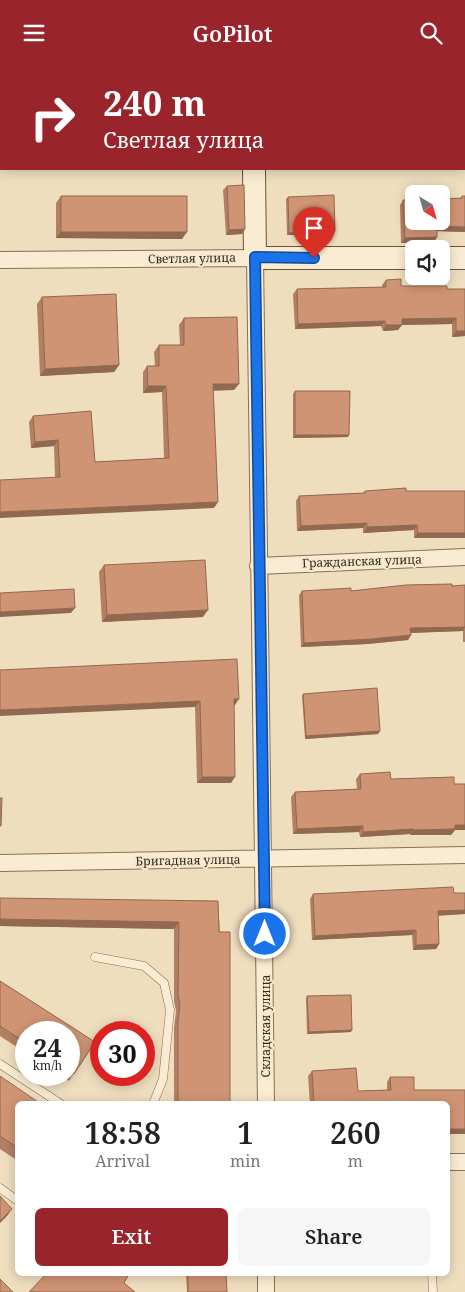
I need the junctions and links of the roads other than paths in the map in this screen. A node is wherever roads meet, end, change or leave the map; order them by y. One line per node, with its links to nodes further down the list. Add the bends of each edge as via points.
1 (254, 170): 2 (street, Складская улица)
2 (255, 257): 3 (street, Светлая улица); 6 (street, Светлая улица); 8 (street, Складская улица)
3 (405, 258)
4 (450, 258): 5 (street)
5 (465, 258)
6 (0, 260)
7 (465, 557): 8 (street, Гражданская улица)
8 (258, 566): 10 (street, Складская улица)
9 (465, 855): 10 (street, Бригадная улица)
10 (265, 859): 11 (street, Бригадная улица); 16 (street, Складская улица)
11 (0, 863)
12 (95, 957): 15 (lane, via 144,965 164,983 170,1010 163,1079)
13 (0, 1064): 14 (lane)
14 (56, 1101)
15 (154, 1101)
16 (266, 1101)
17 (450, 1162): 18 (street)
18 (465, 1162)
19 (0, 1188): 20 (lane)
20 (15, 1199)
21 (266, 1276): 23 (street)
22 (432, 1276): 24 (lane)
23 (266, 1292)
24 (433, 1292)

